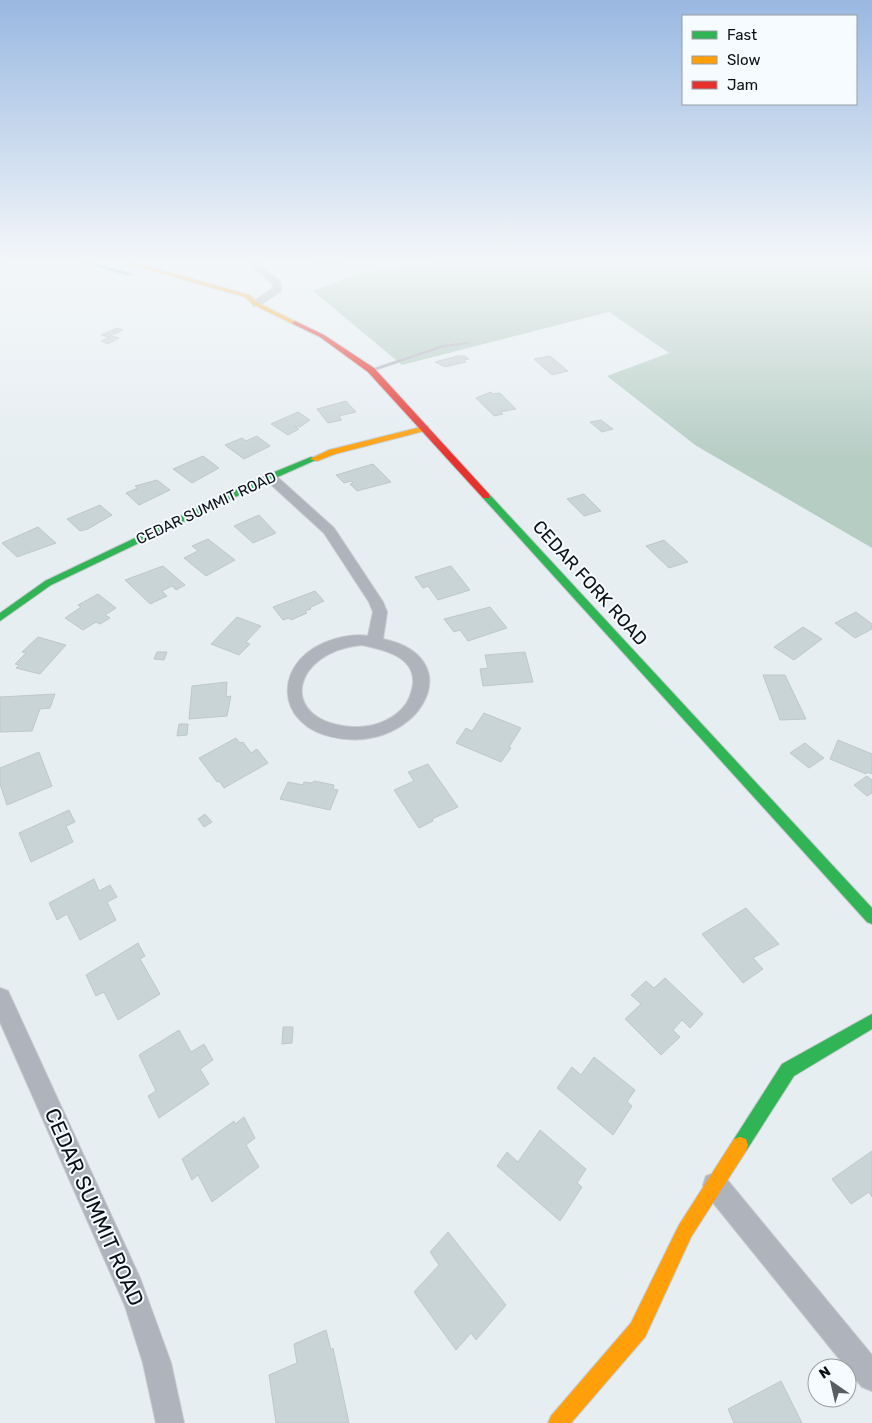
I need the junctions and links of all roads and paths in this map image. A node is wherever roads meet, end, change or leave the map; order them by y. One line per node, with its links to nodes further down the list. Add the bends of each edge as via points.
1 (300, 325): 3 (street, CEDAR FORK ROAD, via 322,336)
2 (467, 343): 3 (lane, via 444,346)
3 (371, 370): 4 (street, CEDAR FORK ROAD)
4 (425, 428): 5 (street, CEDAR SUMMIT ROAD, via 332,452); 8 (street, CEDAR FORK ROAD)
5 (270, 477): 6 (street, CEDAR SUMMIT ROAD, via 48,583); 7 (street, via 329,531 376,602 380,612)
6 (0, 618)
7 (375, 641): 7 (street, via 334,645 302,665 293,695 303,715 324,729 354,734 384,729 408,715 421,695 421,674 409,656 388,644)
8 (872, 918)
9 (0, 998): 13 (street, CEDAR SUMMIT ROAD, via 135,1294 153,1346)
10 (872, 1021): 11 (street, via 788,1070)
11 (715, 1185): 12 (street); 14 (street, via 685,1231 638,1330)
12 (872, 1377)
13 (170, 1423)
14 (558, 1423)

